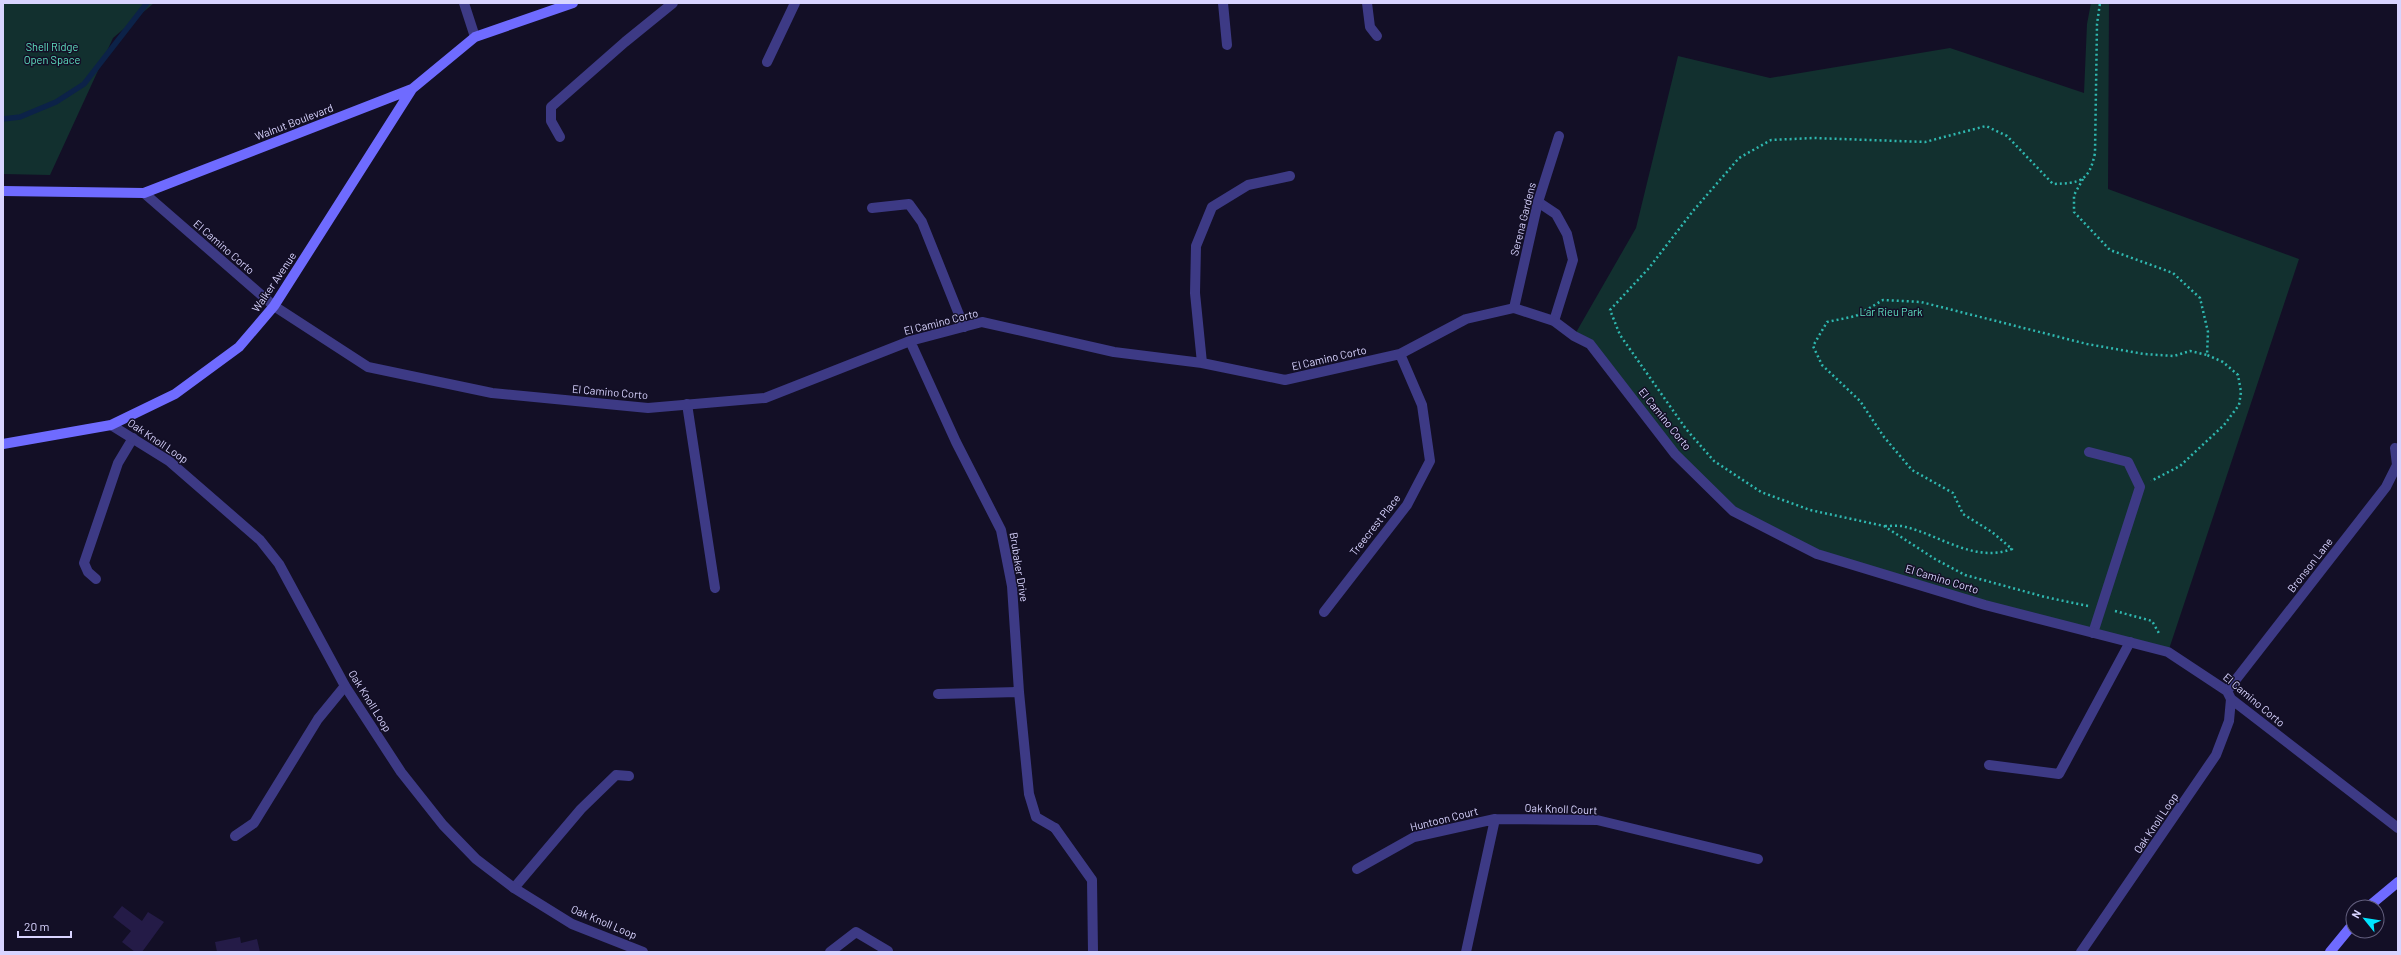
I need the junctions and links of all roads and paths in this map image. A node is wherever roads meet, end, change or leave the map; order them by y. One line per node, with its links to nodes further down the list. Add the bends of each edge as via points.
1 (464, 3): 9 (street)
2 (573, 3): 9 (street, Walnut Boulevard)
3 (673, 3): 14 (street, via 550,106 551,120)
4 (795, 3): 11 (street)
5 (1223, 3): 10 (street)
6 (1367, 3): 8 (street, via 1370,27)
7 (2100, 3): 16 (path, via 2097,24 2095,153 2093,165)
8 (1377, 36)
9 (475, 37): 12 (street, Walnut Boulevard)
10 (1227, 45)
11 (767, 62)
12 (412, 89): 18 (street, Walnut Boulevard); 21 (street, Walker Avenue)
13 (1559, 136): 19 (street, Serena Gardens)
14 (560, 137)
15 (1290, 176): 28 (street, via 1248,185 1212,207 1196,246 1195,292)
16 (2085, 177): 27 (path, via 2074,195 2074,212 2110,250 2173,273 2200,298 2208,332); 36 (path, via 2076,183 2053,184 2007,136 1986,126 1925,142 1814,138 1771,140 1739,158 1610,310 1620,335 1686,429 1714,461 1762,492 1810,510)
17 (3, 191): 18 (street, Walnut Boulevard)
18 (144, 193): 21 (street, El Camino Corto)
19 (1538, 202): 22 (street, Serena Gardens); 23 (street, via 1556,214 1567,234 1572,260)
20 (872, 208): 24 (street, via 909,204 922,222)
21 (274, 306): 29 (street, El Camino Corto, via 368,367 492,393 648,408); 30 (street, Walker Avenue, via 239,347 208,372 175,394)
22 (1514, 308): 23 (street, El Camino Corto); 26 (street, El Camino Corto, via 1466,320)
23 (1554, 321): 41 (street, El Camino Corto, via 1590,344 1675,454 1733,511 1817,554 1985,605)
24 (964, 327): 25 (street, El Camino Corto); 28 (street, El Camino Corto, via 982,322 1114,352)
25 (910, 341): 29 (street, El Camino Corto, via 765,398); 45 (street, Brubaker Drive, via 956,442 1001,530 1012,586)
26 (1400, 354): 28 (street, El Camino Corto, via 1285,380); 40 (street, Treecrest Place, via 1422,405 1430,461 1407,505)
27 (2207, 355): 35 (path, via 2223,362 2238,375 2241,392 2239,405 2224,425 2180,466); 36 (path, via 2190,351 2174,356 2144,354 2087,344 1921,302 1883,300 1856,316 1827,322 1813,346 1822,364 1860,401 1884,438 1912,470 1953,493 1963,514 1992,532 2012,549 1999,554 1977,553 1905,527)
28 (1202, 363)
29 (687, 404): 38 (street)
30 (111, 425): 31 (street, Oak Knoll Loop); 32 (street, Walker Avenue)
31 (133, 438): 37 (street, via 118,463 84,563 88,572); 44 (street, Oak Knoll Loop, via 169,461 260,540 279,564)
32 (3, 444)
33 (2395, 448): 47 (street, Bronson Lane, via 2397,465 2386,487)
34 (2089, 452): 35 (street, via 2128,462)
35 (2140, 487): 39 (street)
36 (1884, 526): 39 (path, via 1935,560 1965,575 2045,597)
37 (96, 579)
38 (715, 588)
39 (2101, 608): 41 (street); 43 (path, via 2152,621)
40 (1324, 612)
41 (2093, 632): 42 (street, El Camino Corto)
42 (2130, 642): 43 (street, El Camino Corto); 48 (street, via 2059,774)
43 (2168, 652): 47 (street, El Camino Corto)
44 (345, 686): 52 (street, via 318,720 254,823); 56 (street, Oak Knoll Loop, via 401,772 443,825 476,859)
45 (1019, 692): 46 (street); 62 (street, Brubaker Drive, via 1028,794 1036,817 1055,828 1092,880)
46 (938, 694)
47 (2229, 695): 51 (street, El Camino Corto); 64 (street, Oak Knoll Loop, via 2229,721 2216,755)
48 (1988, 765)
49 (629, 776): 56 (street, via 616,775 581,809)
50 (1495, 819): 53 (street, Oak Knoll Court, via 1597,820); 54 (street, Huntoon Court, via 1414,837); 63 (street)
51 (2398, 828)
52 (235, 836)
53 (1758, 859)
54 (1357, 869)
55 (2398, 882): 57 (street)
56 (514, 888): 60 (street, Oak Knoll Loop, via 572,924)
57 (2378, 899)
58 (2345, 934): 65 (street)
59 (888, 951): 61 (street, via 856,932)
60 (643, 952)
61 (830, 952)
62 (1093, 952)
63 (1466, 952)
64 (2081, 952)
65 (2330, 952)

